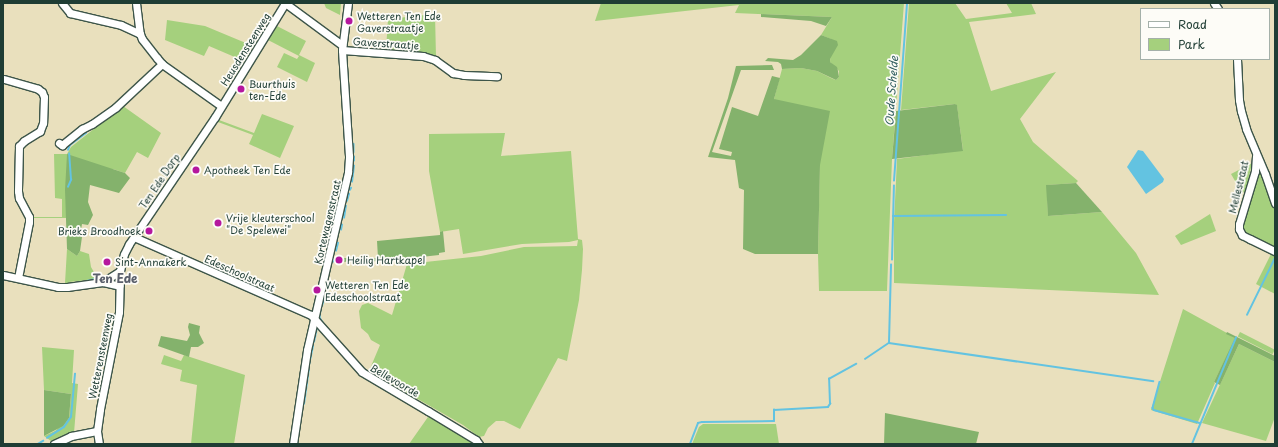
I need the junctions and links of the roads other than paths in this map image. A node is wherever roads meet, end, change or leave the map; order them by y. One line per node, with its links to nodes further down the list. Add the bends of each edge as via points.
1 (62, 3): 5 (street, via 70,13 121,25)
2 (136, 3): 5 (street)
3 (285, 3): 6 (street, Gaverstraatje); 11 (street, Heusdensteenweg)
4 (348, 3): 6 (street, Kortewagenstraat)
5 (140, 34): 8 (street)
6 (342, 47): 9 (street, Gaverstraatje, via 423,56 458,74); 22 (street, Kortewagenstraat, via 348,172)
7 (1238, 60): 13 (street, Mellestraat, via 1238,100)
8 (162, 64): 11 (street); 12 (street, via 116,108 62,145)
9 (497, 76)
10 (4, 79): 19 (street, via 38,89 44,97 43,124 40,130 19,146 18,191 29,222)
11 (221, 106): 15 (street, Ten Ede Dorp)
12 (59, 143)
13 (1256, 154): 14 (street, Mellestraat); 16 (street, Mellestraat, via 1255,171 1239,229 1242,235)
14 (1275, 203)
15 (134, 236): 17 (street, Ten Ede Dorp, via 124,254); 22 (street, Edeschoolstraat, via 311,314)
16 (1275, 251)
17 (120, 271): 20 (street); 21 (street, Wetterensteenweg)
18 (3, 275): 19 (street)
19 (18, 278): 20 (street, via 58,287)
20 (103, 282): 21 (street)
21 (120, 286): 23 (street, Wetterensteenweg, via 119,312)
22 (314, 318): 26 (street, Kortewagenstraat); 27 (street, Bellevoorde, via 365,374)
23 (97, 431): 24 (street, via 71,436); 25 (street, Wetterensteenweg)
24 (54, 444)
25 (99, 444)
26 (293, 444)
27 (479, 444)

